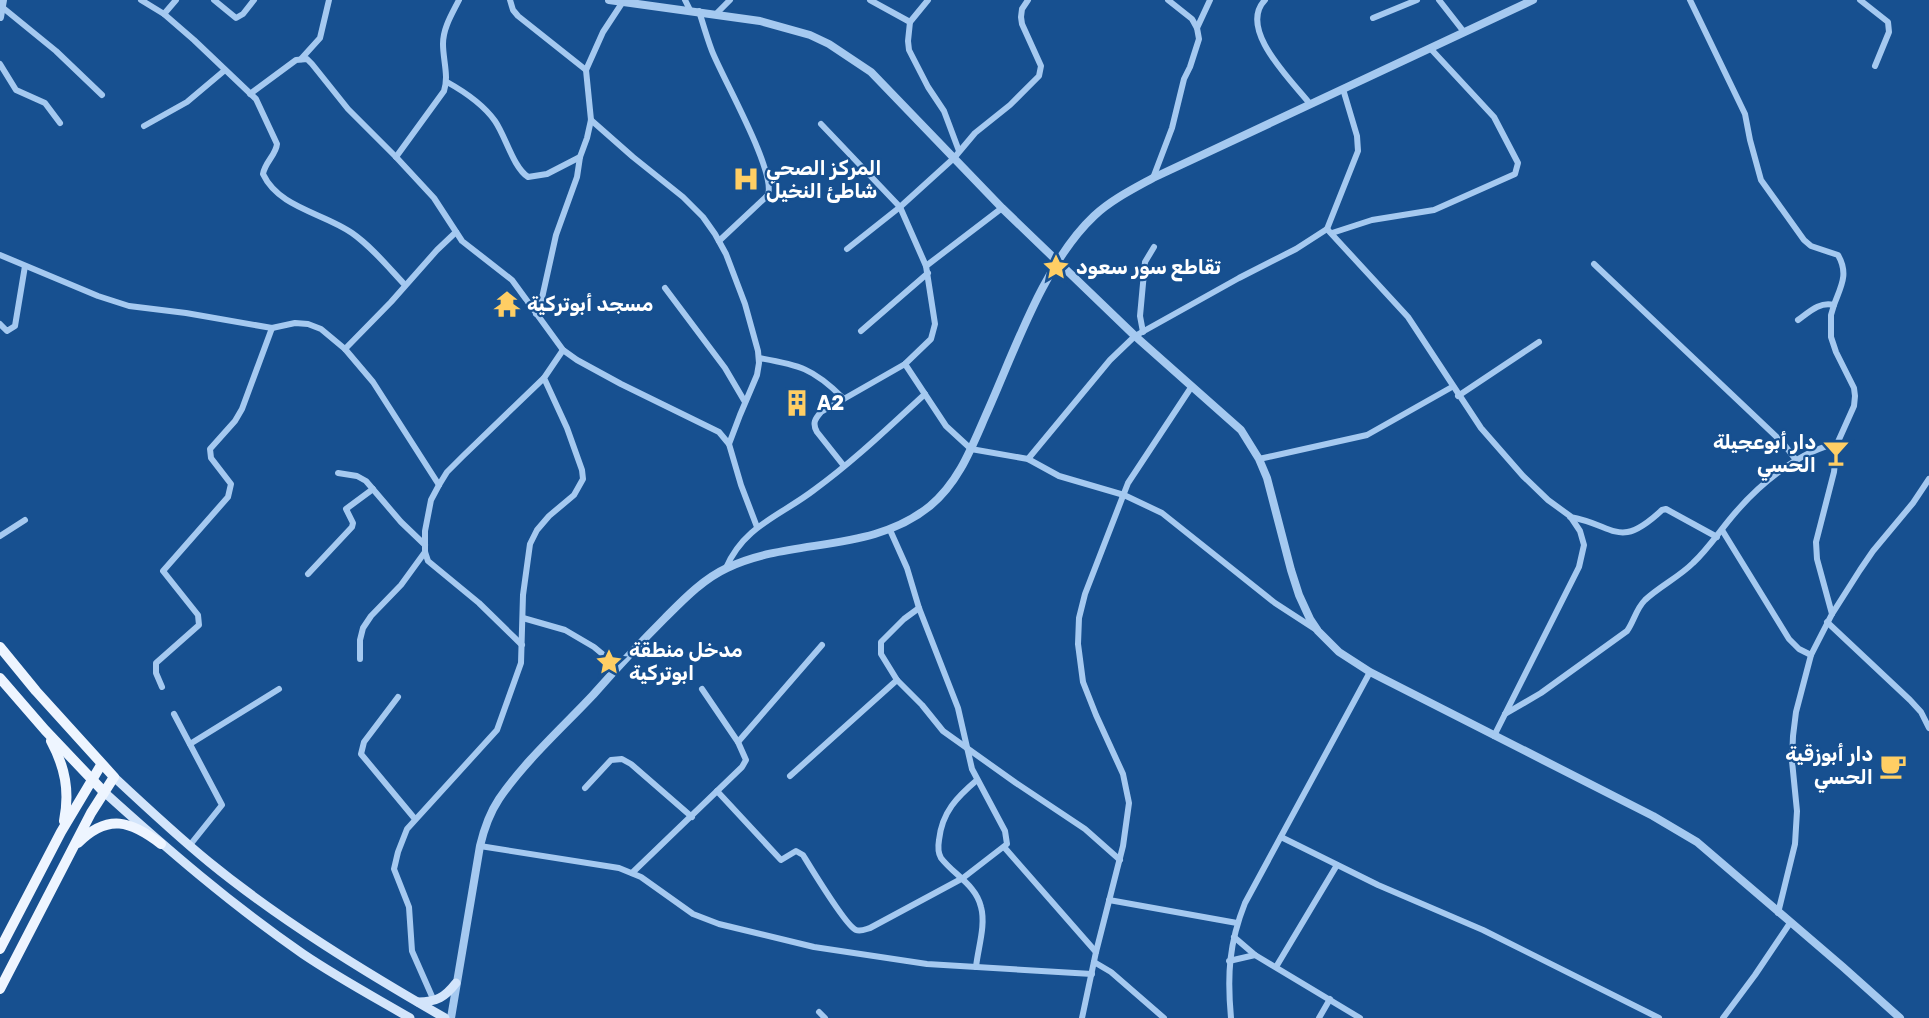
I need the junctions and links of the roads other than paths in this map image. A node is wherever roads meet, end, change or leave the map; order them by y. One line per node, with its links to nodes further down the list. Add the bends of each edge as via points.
1 (141, 0): 26 (street)
2 (176, 0): 26 (street)
3 (214, 0): 4 (street, via 236,18)
4 (254, 0)
5 (329, 0): 34 (street, via 320,38)
6 (459, 0): 39 (street, via 444,36)
7 (510, 0): 38 (street, via 518,16)
8 (609, 0): 22 (street)
9 (685, 0): 25 (street)
10 (730, 0): 27 (street)
11 (870, 0): 30 (street)
12 (928, 0): 30 (street)
13 (1028, 0): 48 (street, via 1022,9 1022,24 1041,71)
14 (1168, 0): 31 (street, via 1192,19)
15 (1210, 0): 31 (street)
16 (1265, 0): 43 (street, via 1259,6 1257,23 1261,42)
17 (1417, 0): 29 (street)
18 (1439, 0): 32 (street)
19 (1533, 0): 23 (street)
20 (1690, 0): 66 (street, via 1745,114 1761,180 1804,240 1838,255 1844,265 1844,281)
21 (1860, 0): 36 (street, via 1888,22)
22 (623, 1): 25 (street); 38 (street)
23 (1519, 3): 32 (street)
24 (3, 4): 28 (street); 42 (street)
25 (694, 11): 27 (street); 56 (street, via 769,182 768,195)
26 (164, 14): 37 (street)
27 (716, 14): 48 (street, via 760,21 829,44 871,72)
28 (0, 17)
29 (1373, 18)
30 (910, 22): 48 (street, via 909,50 944,111)
31 (1197, 28): 51 (street, via 1199,39)
32 (1464, 32): 33 (street)
33 (1430, 48): 40 (street); 54 (street, via 1494,117 1518,164 1515,174 1434,210)
34 (301, 59): 41 (street); 49 (street, via 312,64 348,109)
35 (0, 64): 45 (street, via 16,90 45,104)
36 (1875, 66)
37 (225, 70): 41 (street); 47 (street, via 187,102)
38 (586, 70): 44 (street)
39 (447, 82): 49 (street); 50 (street, via 478,103 495,121 528,177 547,174)
40 (1343, 89): 43 (street); 54 (street, via 1358,152)
41 (250, 94): 64 (street, via 278,144 264,168 274,189 351,232)
42 (102, 95)
43 (1310, 104): 51 (street)
44 (591, 120): 50 (street); 56 (street, via 683,197)
45 (60, 123)
46 (821, 123): 52 (street)
47 (144, 126)
48 (956, 155): 52 (street); 53 (street)
49 (396, 157): 55 (street, via 434,198)
50 (580, 158): 67 (street)
51 (1153, 178): 60 (street, via 1096,214)
52 (900, 207): 58 (street); 63 (street)
53 (1002, 208): 60 (street); 63 (street)
54 (1330, 231): 72 (street); 80 (street, via 1408,317)
55 (456, 232): 64 (street); 67 (street, via 472,250 512,280)
56 (719, 241): 76 (street, via 745,304)
57 (1154, 247): 72 (street, via 1145,262)
58 (847, 249)
59 (0, 255): 62 (street)
60 (1057, 261): 72 (street); 87 (street)
61 (1594, 264): 90 (street, via 1783,443)
62 (25, 266): 69 (street, via 15,326 7,331); 70 (street, via 129,306)
63 (927, 270): 71 (street); 77 (street, via 934,332)
64 (405, 285): 74 (street)
65 (665, 288): 84 (street, via 725,368)
66 (1834, 305): 68 (street, via 1820,305); 86 (street, via 1831,337 1856,396)
67 (536, 314): 75 (street)
68 (1798, 320)
69 (0, 324)
70 (272, 328): 74 (street, via 308,324 321,329); 121 (street, via 242,409 210,449 211,458 231,484 228,497 163,571 200,622 156,663)
71 (861, 331)
72 (1139, 334): 79 (street); 88 (street, via 1110,360)
73 (1539, 342): 82 (street)
74 (345, 349): 94 (street, via 373,382)
75 (563, 350): 78 (street); 85 (street, via 718,432)
76 (759, 358): 83 (street, via 815,373); 84 (street, via 758,375)
77 (905, 364): 81 (street); 83 (street)
78 (544, 378): 94 (street, via 447,472); 109 (street, via 567,429 583,479 574,495 537,530 530,544)
79 (1192, 386): 89 (street, via 1241,430); 96 (street)
80 (1452, 387): 82 (street); 89 (street, via 1367,435)
81 (926, 394): 87 (street, via 946,426); 91 (street)
82 (1458, 396): 97 (street, via 1523,476)
83 (843, 398): 91 (street, via 821,412 814,426)
84 (745, 402): 85 (street)
85 (729, 444): 99 (street)
86 (1837, 444): 90 (street, via 1821,447); 108 (street, via 1816,542)
87 (971, 449): 88 (street); 100 (street, via 946,490 914,518)
88 (1028, 459): 96 (street, via 1059,476)
89 (1259, 459): 111 (street, via 1290,570)
90 (1796, 460): 101 (street, via 1760,488)
91 (844, 466): 99 (street)
92 (338, 473): 95 (street, via 357,476)
93 (1929, 479): 108 (street, via 1873,551)
94 (439, 485): 104 (street, via 431,500)
95 (373, 489): 104 (street); 106 (street, via 346,508 352,527)
96 (1124, 495): 111 (street, via 1162,513 1275,603); 150 (street, via 1085,594 1078,632 1083,682 1127,787)
97 (1570, 516): 103 (street, via 1624,533 1666,509); 126 (street, via 1584,545 1579,567)
98 (25, 520): 102 (street)
99 (758, 527): 105 (street, via 744,539)
100 (890, 530): 105 (street, via 777,553); 107 (street)
101 (1722, 530): 103 (street); 115 (street, via 1789,639)
102 (0, 536)
103 (1717, 537): 126 (street, via 1687,568 1645,600 1627,631 1541,693)
104 (425, 549): 112 (street, via 428,561); 116 (street, via 401,585 363,628)
105 (726, 568): 117 (street, via 680,603)
106 (308, 574)
107 (919, 608): 120 (street, via 881,642 880,654); 132 (street, via 958,708)
108 (1832, 614): 110 (street)
109 (523, 618): 112 (street); 117 (street, via 572,633)
110 (1827, 622): 115 (street); 127 (street, via 1910,700)
111 (1318, 631): 118 (street, via 1339,652)
112 (522, 645): 142 (street, via 518,676 497,730)
113 (822, 645): 130 (street)
114 (0, 647): 133 (main road)
115 (1810, 655): 155 (street, via 1793,736 1795,844)
116 (360, 659)
117 (618, 667): 147 (street, via 504,793 486,823)
118 (1370, 672): 129 (street); 144 (street)
119 (0, 678): 128 (main road)
120 (897, 680): 132 (street, via 943,731); 134 (street)
121 (162, 687)
122 (279, 689): 131 (street)
123 (702, 689): 130 (street)
124 (398, 698): 142 (street, via 364,742 361,754)
125 (174, 714): 131 (street)
126 (1504, 714): 129 (street)
127 (1929, 728)
128 (45, 730): 136 (main road); 143 (main road, via 57,753 67,788)
129 (1494, 736): 155 (street, via 1697,842)
130 (738, 742): 140 (street, via 746,760)
131 (190, 744): 146 (street, via 222,805)
132 (965, 746): 137 (street); 150 (street, via 1085,829)
133 (101, 765): 135 (main road); 136 (main road)
134 (790, 776)
135 (114, 777): 139 (main road); 146 (main road)
136 (92, 779): 139 (main road); 143 (main road)
137 (977, 780): 148 (street, via 1005,831); 153 (street, via 951,804 941,828 940,856)
138 (585, 788): 141 (street, via 611,760 622,759)
139 (103, 790): 145 (main road); 149 (main road)
140 (717, 791): 141 (street); 153 (street, via 781,860 796,851 804,855 855,929 870,928)
141 (692, 817): 152 (street)
142 (415, 819): 171 (street, via 402,840 394,869 409,907 412,951)
143 (61, 832): 159 (main road)
144 (1281, 837): 151 (street); 156 (street)
145 (161, 844): 149 (main road, via 136,827 108,824 95,828); 173 (main road, via 305,955)
146 (190, 845): 170 (main road, via 276,911)
147 (480, 846): 152 (street, via 596,863); 167 (street)
148 (1004, 847): 153 (street); 160 (street)
149 (71, 850): 168 (main road)
150 (1120, 860): 154 (street)
151 (1337, 865): 165 (street); 182 (street, via 1483,930)
152 (632, 873): 164 (street, via 693,914 719,924 824,948 927,964)
153 (963, 878): 164 (street, via 981,907)
154 (1109, 900): 156 (street); 160 (street)
155 (1778, 913): 157 (street)
156 (1237, 923): 158 (street)
157 (1790, 923): 183 (street); 184 (street)
158 (1234, 937): 161 (street); 162 (street)
159 (0, 949)
160 (1096, 952): 163 (street)
161 (1255, 955): 162 (street); 165 (street)
162 (1229, 961): 179 (street)
163 (1094, 962): 166 (street); 178 (street)
164 (976, 967): 166 (street)
165 (1276, 967): 169 (street)
166 (1092, 974): 177 (street)
167 (456, 982): 171 (main road, via 447,995); 175 (street)
168 (0, 989)
169 (1330, 999): 180 (street); 181 (street)
170 (418, 1002): 171 (main road); 174 (main road)
171 (434, 1002)
172 (819, 1012): 176 (street)
173 (410, 1018)
174 (445, 1018)
175 (451, 1018)
176 (825, 1018)
177 (1082, 1018)
178 (1164, 1018)
179 (1231, 1018)
180 (1319, 1018)
181 (1360, 1018)
182 (1659, 1018)
183 (1723, 1018)
184 (1900, 1018)

